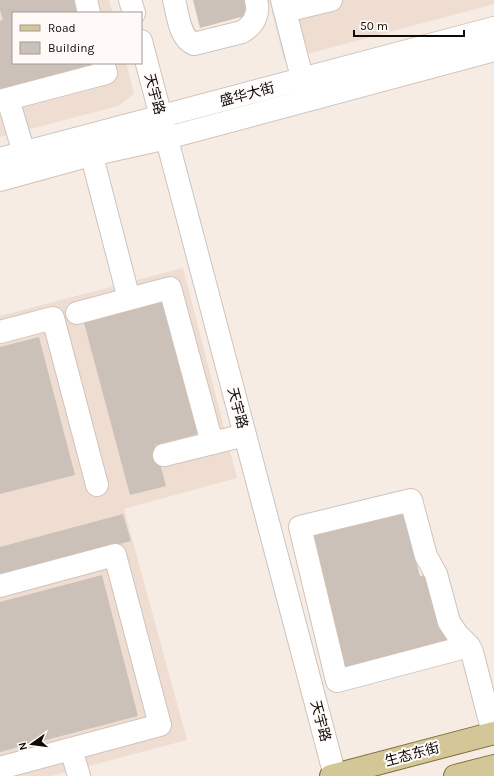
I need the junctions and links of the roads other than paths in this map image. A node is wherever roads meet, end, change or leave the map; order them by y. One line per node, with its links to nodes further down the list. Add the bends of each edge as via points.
1 (86, 0): 7 (street)
2 (130, 0): 8 (street)
3 (174, 0): 4 (street, via 184,36 188,42 194,44 248,29 256,19)
4 (256, 0)
5 (331, 0): 6 (street)
6 (283, 6): 13 (street)
7 (89, 12)
8 (134, 12)
9 (494, 28): 13 (street, 盛华大街)
10 (142, 45): 16 (street, 天宇路)
11 (494, 50): 15 (street, 盛华大街)
12 (103, 64): 14 (street, via 106,72)
13 (302, 79): 15 (street); 16 (street, 盛华大街)
14 (4, 100): 20 (street)
15 (307, 100): 17 (street, 盛华大街)
16 (161, 116): 17 (street, 天宇路); 18 (street, 盛华大街)
17 (167, 138): 18 (street, 盛华大街); 25 (street, 天宇路)
18 (89, 146): 20 (street, 盛华大街); 22 (street)
19 (0, 159): 20 (street, 盛华大街)
20 (26, 162): 21 (street, 盛华大街)
21 (0, 180)
22 (129, 299): 23 (street); 26 (street, via 170,288)
23 (77, 313)
24 (0, 332): 30 (street, via 53,318)
25 (220, 338): 26 (street); 27 (street, 天宇路)
26 (186, 347): 28 (street)
27 (245, 435): 28 (street); 38 (street, 天宇路)
28 (212, 443): 29 (street)
29 (164, 455)
30 (97, 485)
31 (0, 586): 34 (street, via 115,556 160,725)
32 (469, 646): 32 (street, via 456,634 449,622 436,574 426,556 411,500 300,527 337,681); 33 (street)
33 (493, 733): 38 (main road, 生态东街)
34 (71, 749): 36 (street); 37 (street)
35 (494, 766): 39 (main road)
36 (0, 768)
37 (79, 776)
38 (334, 776)
39 (455, 776)

